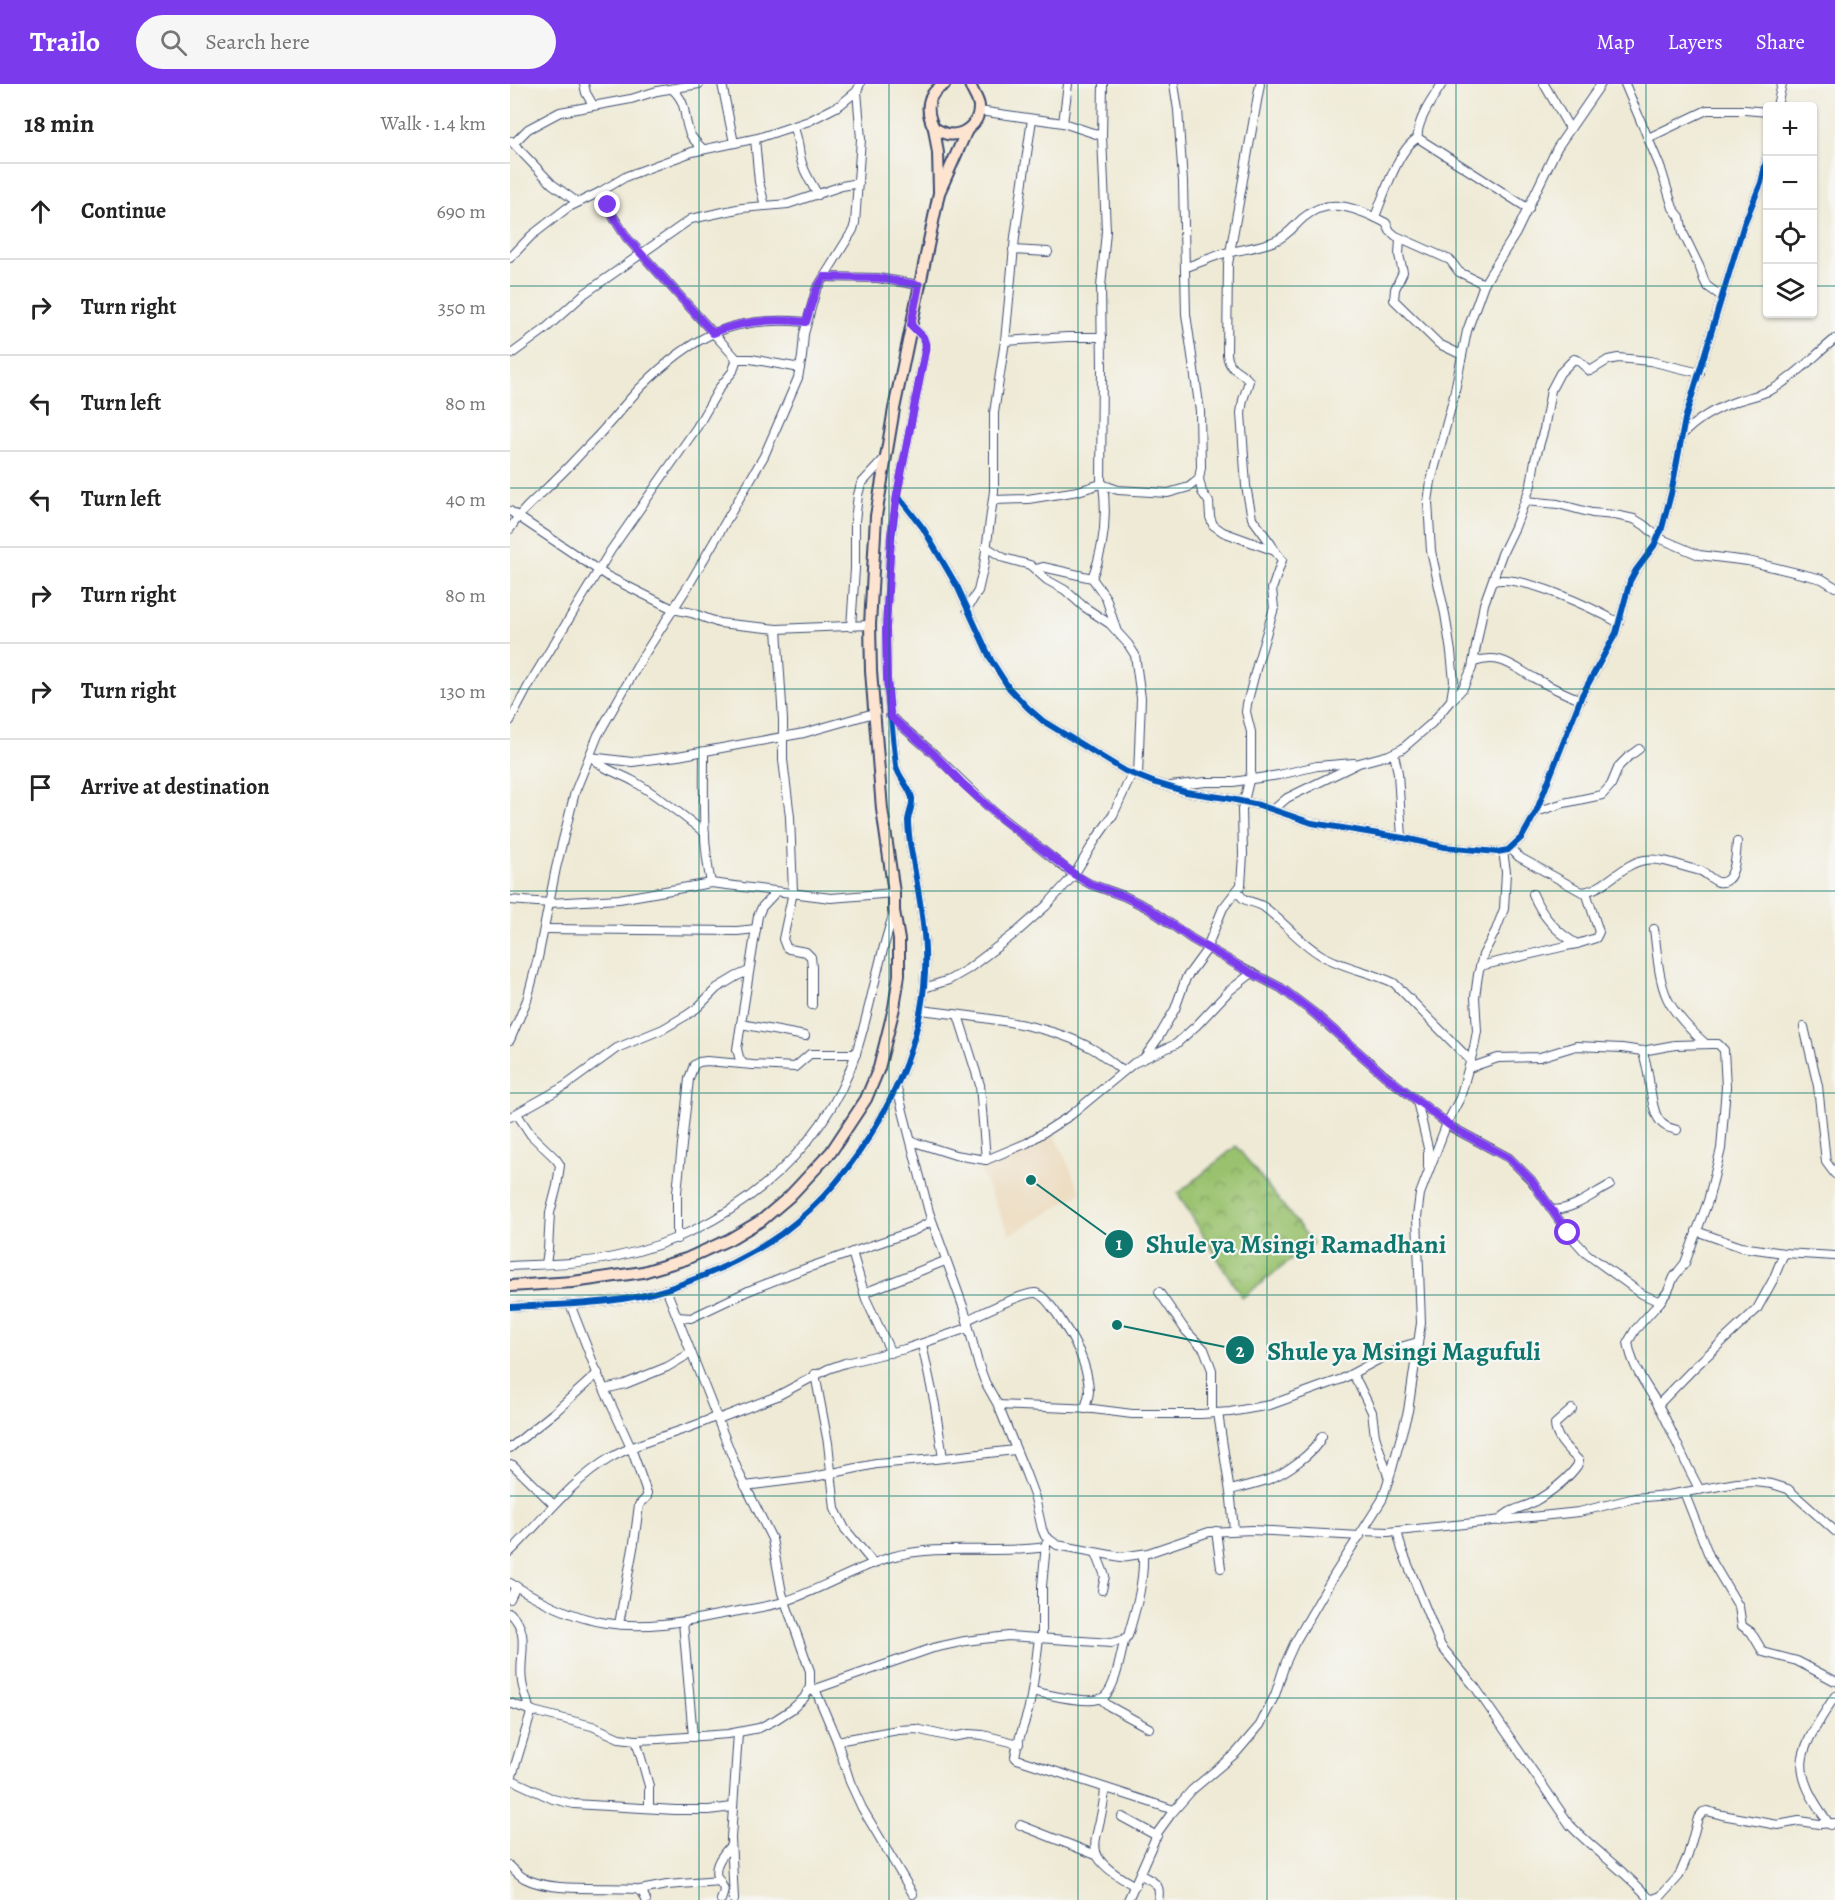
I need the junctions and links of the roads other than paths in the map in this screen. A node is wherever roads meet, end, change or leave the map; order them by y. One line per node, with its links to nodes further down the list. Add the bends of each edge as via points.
1 (584, 84): 18 (street)
2 (699, 84): 16 (street)
3 (722, 84): 32 (street)
4 (1068, 84): 22 (street)
5 (1103, 84): 27 (street)
6 (1174, 84): 49 (street)
7 (1260, 84): 46 (street)
8 (1442, 84): 28 (street, via 1421,122)
9 (1544, 84): 25 (street)
10 (1601, 84): 25 (street)
11 (1625, 84): 29 (street)
12 (1782, 84): 17 (street)
13 (942, 85): 24 (main road, via 932,94 928,105)
14 (968, 86): 19 (main road, via 978,100)
15 (858, 87): 23 (street, via 834,110); 35 (street)
16 (672, 89): 18 (street); 33 (street, via 685,107 690,135)
17 (1778, 102)
18 (593, 105): 31 (street, via 550,117)
19 (979, 111): 21 (street); 26 (main road)
20 (1763, 112): 29 (street, via 1707,110)
21 (1032, 119): 22 (street); 44 (street)
22 (1063, 123): 27 (street)
23 (793, 127): 30 (street); 38 (street, via 801,161)
24 (934, 128): 26 (main road, via 949,134); 37 (main road)
25 (1570, 129): 41 (street)
26 (967, 130): 37 (main road)
27 (1102, 136): 57 (street, via 1106,231)
28 (1418, 138): 41 (street); 42 (street, via 1407,148 1392,174)
29 (1648, 138): 53 (street, via 1704,280)
30 (755, 139): 32 (street); 40 (street)
31 (512, 142): 39 (street, via 552,184)
32 (734, 143): 33 (street)
33 (703, 149): 36 (street, via 627,176)
34 (1766, 156): 53 (street, via 1761,183)
35 (859, 183): 38 (street); 50 (street, via 853,230)
36 (600, 192): 39 (street); 47 (street)
37 (939, 193): 52 (main road)
38 (819, 195): 40 (street)
39 (577, 202): 48 (street, via 550,220)
40 (765, 206): 47 (street, via 692,219)
41 (1528, 209): 51 (street)
42 (1376, 218): 43 (street); 46 (street, via 1353,207 1329,205 1305,216 1278,239)
43 (1400, 239): 51 (street, via 1450,260 1459,272); 61 (street, via 1403,272 1394,300 1439,344)
44 (1013, 250): 45 (street); 59 (street)
45 (1048, 252)
46 (1230, 253): 49 (street); 77 (street, via 1227,354 1233,368 1249,381 1241,413 1246,486 1252,519)
47 (640, 255): 56 (street); 60 (street, via 584,294)
48 (510, 258)
49 (1186, 267): 67 (street, via 1186,314 1200,411)
50 (824, 277): 52 (street, via 878,278); 54 (street)
51 (1484, 284): 61 (street)
52 (919, 285): 55 (main road)
53 (1721, 296): 64 (street)
54 (806, 322): 56 (street, via 762,322); 63 (street)
55 (911, 325): 66 (main road); 69 (street, via 926,346)
56 (713, 333): 62 (street); 73 (street, via 678,354 639,389)
57 (1102, 337): 59 (street); 68 (street)
58 (1835, 339): 65 (street, via 1772,389 1712,412)
59 (1005, 341): 70 (street, via 994,413)
60 (510, 355)
61 (1462, 355): 91 (street, via 1431,481 1428,510 1433,564 1451,652)
62 (736, 359): 63 (street); 79 (street, via 733,371)
63 (800, 368): 83 (street, via 764,456)
64 (1700, 373): 65 (street); 71 (street, via 1646,360 1618,358 1590,371 1574,359 1551,390)
65 (1681, 436): 75 (street)
66 (886, 457): 86 (main road, via 876,516); 87 (street, via 861,484 858,495)
67 (1199, 479): 68 (street, via 1189,487 1168,493 1118,490); 77 (street, via 1213,525)
68 (1102, 484): 70 (street, via 1028,499); 80 (street, via 1105,520)
69 (897, 495): 84 (street, via 924,528); 94 (street, via 886,628)
70 (993, 500): 76 (street)
71 (1525, 501): 75 (street, via 1634,519); 81 (street)
72 (510, 511): 73 (street)
73 (518, 517): 74 (street); 79 (street)
74 (510, 529)
75 (1659, 538): 82 (street, via 1698,555 1748,561 1822,579); 85 (street, via 1632,576)
76 (986, 547): 78 (street); 84 (street, via 978,591)
77 (1275, 552): 103 (street, via 1281,560 1272,589 1274,608 1246,712 1251,739)
78 (1036, 569): 80 (street, via 1043,567); 89 (street)
79 (599, 571): 83 (street); 95 (street)
80 (1092, 578): 89 (street, via 1106,598)
81 (1493, 580): 85 (street, via 1504,579 1546,590); 90 (street, via 1482,610)
82 (1835, 587)
83 (673, 609): 88 (street, via 728,625); 100 (street, via 603,725)
84 (967, 609): 102 (street, via 991,660 1028,708 1058,731)
85 (1619, 623): 92 (street)
86 (870, 625): 87 (street); 93 (main road)
87 (851, 627): 88 (street)
88 (777, 629): 96 (street)
89 (1116, 630): 102 (street, via 1135,654 1141,698)
90 (1474, 662): 91 (street, via 1463,688); 92 (street, via 1509,662)
91 (1451, 700): 99 (street, via 1432,723)
92 (1581, 700): 107 (street)
93 (874, 713): 96 (street); 118 (main road)
94 (890, 716): 112 (street, via 1002,819); 131 (street, via 898,773 912,800 908,824 924,928)
95 (510, 721)
96 (783, 736): 98 (street); 116 (street)
97 (1639, 749): 107 (street, via 1619,766 1611,786 1602,795)
98 (704, 752): 100 (street, via 641,762); 108 (street)
99 (1394, 754): 101 (street); 109 (street)
100 (592, 757): 108 (street); 121 (street, via 578,784 565,829)
101 (1359, 763): 103 (street, via 1317,766); 106 (street, via 1287,798)
102 (1135, 775): 104 (street); 112 (street)
103 (1250, 779): 104 (street); 105 (street)
104 (1167, 786): 105 (street)
105 (1243, 802): 106 (street); 114 (street, via 1243,862)
106 (1273, 810): 109 (street, via 1312,823)
107 (1536, 812): 111 (street, via 1522,837)
108 (705, 833): 113 (street)
109 (1402, 838): 111 (street, via 1444,847)
110 (1737, 842): 117 (street, via 1733,871 1726,881 1648,859)
111 (1507, 850): 117 (street); 128 (street, via 1504,909)
112 (1074, 874): 127 (street, via 1148,908); 131 (street, via 1035,916 980,960 949,980)
113 (711, 883): 115 (street); 121 (street, via 619,899)
114 (1238, 891): 127 (street, via 1223,908); 146 (street, via 1244,900 1263,906 1322,956 1394,983)
115 (776, 892): 116 (street); 123 (street, via 760,910)
116 (793, 892): 118 (street, via 837,898); 132 (street, via 783,939 789,949 811,957)
117 (1586, 892): 126 (street, via 1599,932 1596,938)
118 (894, 893): 122 (main road)
119 (1533, 894): 126 (street, via 1541,913)
120 (510, 900): 121 (street)
121 (550, 903): 125 (street)
122 (894, 911): 142 (street); 168 (main road, via 899,975 879,1068 866,1099 831,1152 789,1197 754,1225 686,1259 644,1272)
123 (756, 929): 125 (street); 129 (street)
124 (1654, 929): 139 (street, via 1666,997)
125 (545, 930): 138 (street, via 527,1000)
126 (1577, 944): 128 (street)
127 (1208, 947): 130 (street); 143 (street, via 1186,978 1175,1009)
128 (1480, 966): 146 (street, via 1475,997 1477,1031)
129 (749, 971): 135 (street); 150 (street, via 717,988 687,1015 617,1048 565,1086)
130 (1252, 973): 143 (street, via 1176,1044); 149 (street, via 1288,993)
131 (924, 988): 133 (street)
132 (812, 1005)
133 (921, 1010): 134 (street); 148 (street)
134 (958, 1015): 147 (street, via 1061,1035 1092,1048); 154 (street, via 980,1085)
135 (741, 1024): 137 (street); 140 (street)
136 (1804, 1027): 156 (street, via 1818,1086 1826,1162)
137 (806, 1036)
138 (510, 1040)
139 (1706, 1044): 141 (street); 160 (street, via 1718,1044 1724,1050 1726,1087 1721,1149)
140 (737, 1049): 144 (street); 145 (street)
141 (1642, 1052): 146 (street, via 1575,1046 1540,1057 1498,1058); 152 (street, via 1657,1118 1666,1127)
142 (856, 1054): 145 (street, via 810,1054 795,1067); 161 (street, via 843,1086 804,1147 771,1181)
143 (1144, 1058): 147 (street)
144 (723, 1062): 145 (street); 161 (street, via 699,1062 692,1069 676,1192)
145 (743, 1064)
146 (1470, 1064): 151 (street, via 1460,1098)
147 (1123, 1071): 154 (street, via 1071,1115 1027,1143)
148 (897, 1088): 153 (street); 169 (street, via 856,1156 802,1216 755,1250)
149 (1418, 1101): 151 (street); 155 (street, via 1428,1148)
150 (513, 1116): 166 (street, via 560,1165 550,1213)
151 (1447, 1123): 155 (street); 158 (street, via 1517,1164)
152 (1677, 1130)
153 (911, 1141): 154 (street); 159 (street)
154 (986, 1160)
155 (1428, 1171): 177 (street, via 1417,1217 1422,1306)
156 (1835, 1174)
157 (1610, 1185): 158 (street, via 1580,1203)
158 (1553, 1210): 172 (street, via 1587,1254)
159 (932, 1221): 162 (street); 165 (street)
160 (1696, 1232): 163 (street, via 1741,1247); 172 (street, via 1685,1263)
161 (677, 1239): 166 (street, via 618,1257)
162 (852, 1252): 171 (street); 175 (street, via 691,1317)
163 (1784, 1253): 164 (street); 186 (street, via 1757,1309)
164 (1835, 1256)
165 (945, 1261): 171 (street); 176 (street)
166 (546, 1264): 167 (street)
167 (510, 1266)
168 (510, 1286)
169 (666, 1289): 173 (street); 175 (street)
170 (1159, 1292): 189 (street, via 1208,1357)
171 (864, 1293): 180 (street)
172 (1660, 1302): 186 (street, via 1628,1342 1637,1373)
173 (570, 1304): 174 (street); 181 (street)
174 (510, 1307)
175 (677, 1317): 179 (street)
176 (968, 1324): 178 (street); 185 (street, via 981,1372); 187 (street, via 1024,1295 1041,1294 1078,1349 1089,1392)
177 (1418, 1342): 183 (street); 198 (street, via 1408,1411)
178 (922, 1344): 180 (street); 195 (street)
179 (691, 1353): 184 (street, via 658,1371); 190 (street)
180 (891, 1353): 182 (street)
181 (598, 1373): 184 (street); 192 (street)
182 (815, 1374): 190 (street, via 777,1396); 197 (street)
183 (1352, 1374): 189 (street, via 1270,1405); 198 (street, via 1372,1413)
184 (605, 1389): 193 (street)
185 (998, 1405): 187 (street); 194 (street)
186 (1658, 1405): 201 (street)
187 (1085, 1409): 189 (street, via 1132,1414)
188 (1572, 1409): 204 (street, via 1560,1418 1555,1429 1579,1461 1577,1466 1541,1498 1509,1511)
189 (1215, 1413): 200 (street)
190 (717, 1417): 193 (street); 199 (street)
191 (1322, 1436): 200 (street, via 1312,1450 1288,1468 1269,1479)
192 (510, 1448)
193 (631, 1448): 203 (street, via 587,1473); 223 (street, via 647,1497 639,1505)
194 (1015, 1449): 195 (street); 210 (street)
195 (943, 1458): 197 (street)
196 (511, 1463): 203 (street)
197 (832, 1472): 199 (street); 215 (street, via 838,1518)
198 (1389, 1479): 209 (street, via 1382,1500)
199 (745, 1486): 220 (street, via 772,1539)
200 (1230, 1490): 205 (street)
201 (1700, 1490): 202 (street); 206 (street, via 1755,1482 1783,1486)
202 (1684, 1492): 204 (street, via 1635,1498 1579,1512); 226 (street, via 1710,1558 1738,1607 1742,1626 1751,1632 1759,1648 1797,1660)
203 (554, 1505): 212 (street)
204 (1499, 1521): 208 (street)
205 (1234, 1530): 207 (street); 209 (street)
206 (1835, 1531)
207 (1216, 1532): 214 (street); 216 (street)
208 (1396, 1532): 209 (street); 245 (street, via 1441,1646 1475,1687 1570,1825 1649,1898 1661,1896 1679,1876 1703,1812 1778,1825 1799,1821)
209 (1361, 1533): 243 (street, via 1294,1644 1260,1725 1236,1753)
210 (1047, 1538): 211 (street); 213 (street, via 1057,1545)
211 (1046, 1547): 215 (street, via 914,1552); 224 (street)
212 (510, 1552)
213 (1096, 1553): 214 (street, via 1121,1557); 218 (street, via 1105,1576)
214 (1143, 1554): 225 (street, via 1141,1593)
215 (874, 1564): 220 (street)
216 (1221, 1568)
217 (513, 1584): 219 (street); 223 (street, via 578,1616)
218 (1102, 1590)
219 (510, 1599)
220 (786, 1602): 222 (street); 227 (street, via 810,1671)
221 (510, 1613): 232 (street, via 523,1636 522,1681)
222 (683, 1622): 223 (street); 235 (street)
223 (619, 1624)
224 (1040, 1638): 225 (street, via 1111,1643); 227 (street, via 1008,1636 933,1648); 228 (street)
225 (1125, 1638): 230 (street, via 1108,1692)
226 (1835, 1681)
227 (811, 1691): 234 (street, via 775,1720); 237 (street)
228 (1032, 1691): 230 (street, via 1077,1700); 238 (street)
229 (1835, 1696): 245 (street, via 1811,1736 1802,1761 1806,1787)
230 (1101, 1699): 233 (street)
231 (510, 1703): 232 (street)
232 (531, 1710): 236 (street); 239 (street)
233 (1149, 1728)
234 (738, 1733): 235 (street); 241 (street)
235 (693, 1737): 236 (street)
236 (636, 1740): 242 (street, via 649,1786)
237 (837, 1741): 238 (street, via 916,1729 951,1737 983,1735); 255 (street, via 862,1808)
238 (1019, 1744): 240 (street, via 1015,1757 1020,1761)
239 (510, 1779): 242 (street, via 574,1804)
240 (1105, 1788): 243 (street); 249 (street)
241 (732, 1807): 242 (street); 248 (street)
242 (649, 1808)
243 (1174, 1810): 247 (street)
244 (1122, 1817): 247 (street)
245 (1833, 1824)
246 (1020, 1825): 249 (street)
247 (1157, 1836): 251 (street)
248 (731, 1845): 252 (street, via 717,1869); 258 (street)
249 (1096, 1855): 253 (street, via 1109,1871)
250 (510, 1866): 254 (street, via 536,1882)
251 (1140, 1874): 253 (street); 260 (street, via 1157,1885)
252 (720, 1881): 254 (street); 257 (street, via 724,1890)
253 (1135, 1886): 259 (street)
254 (640, 1890): 256 (street)
255 (913, 1894)
256 (646, 1900)
257 (721, 1900)
258 (734, 1900)
259 (1128, 1900)
260 (1158, 1900)

